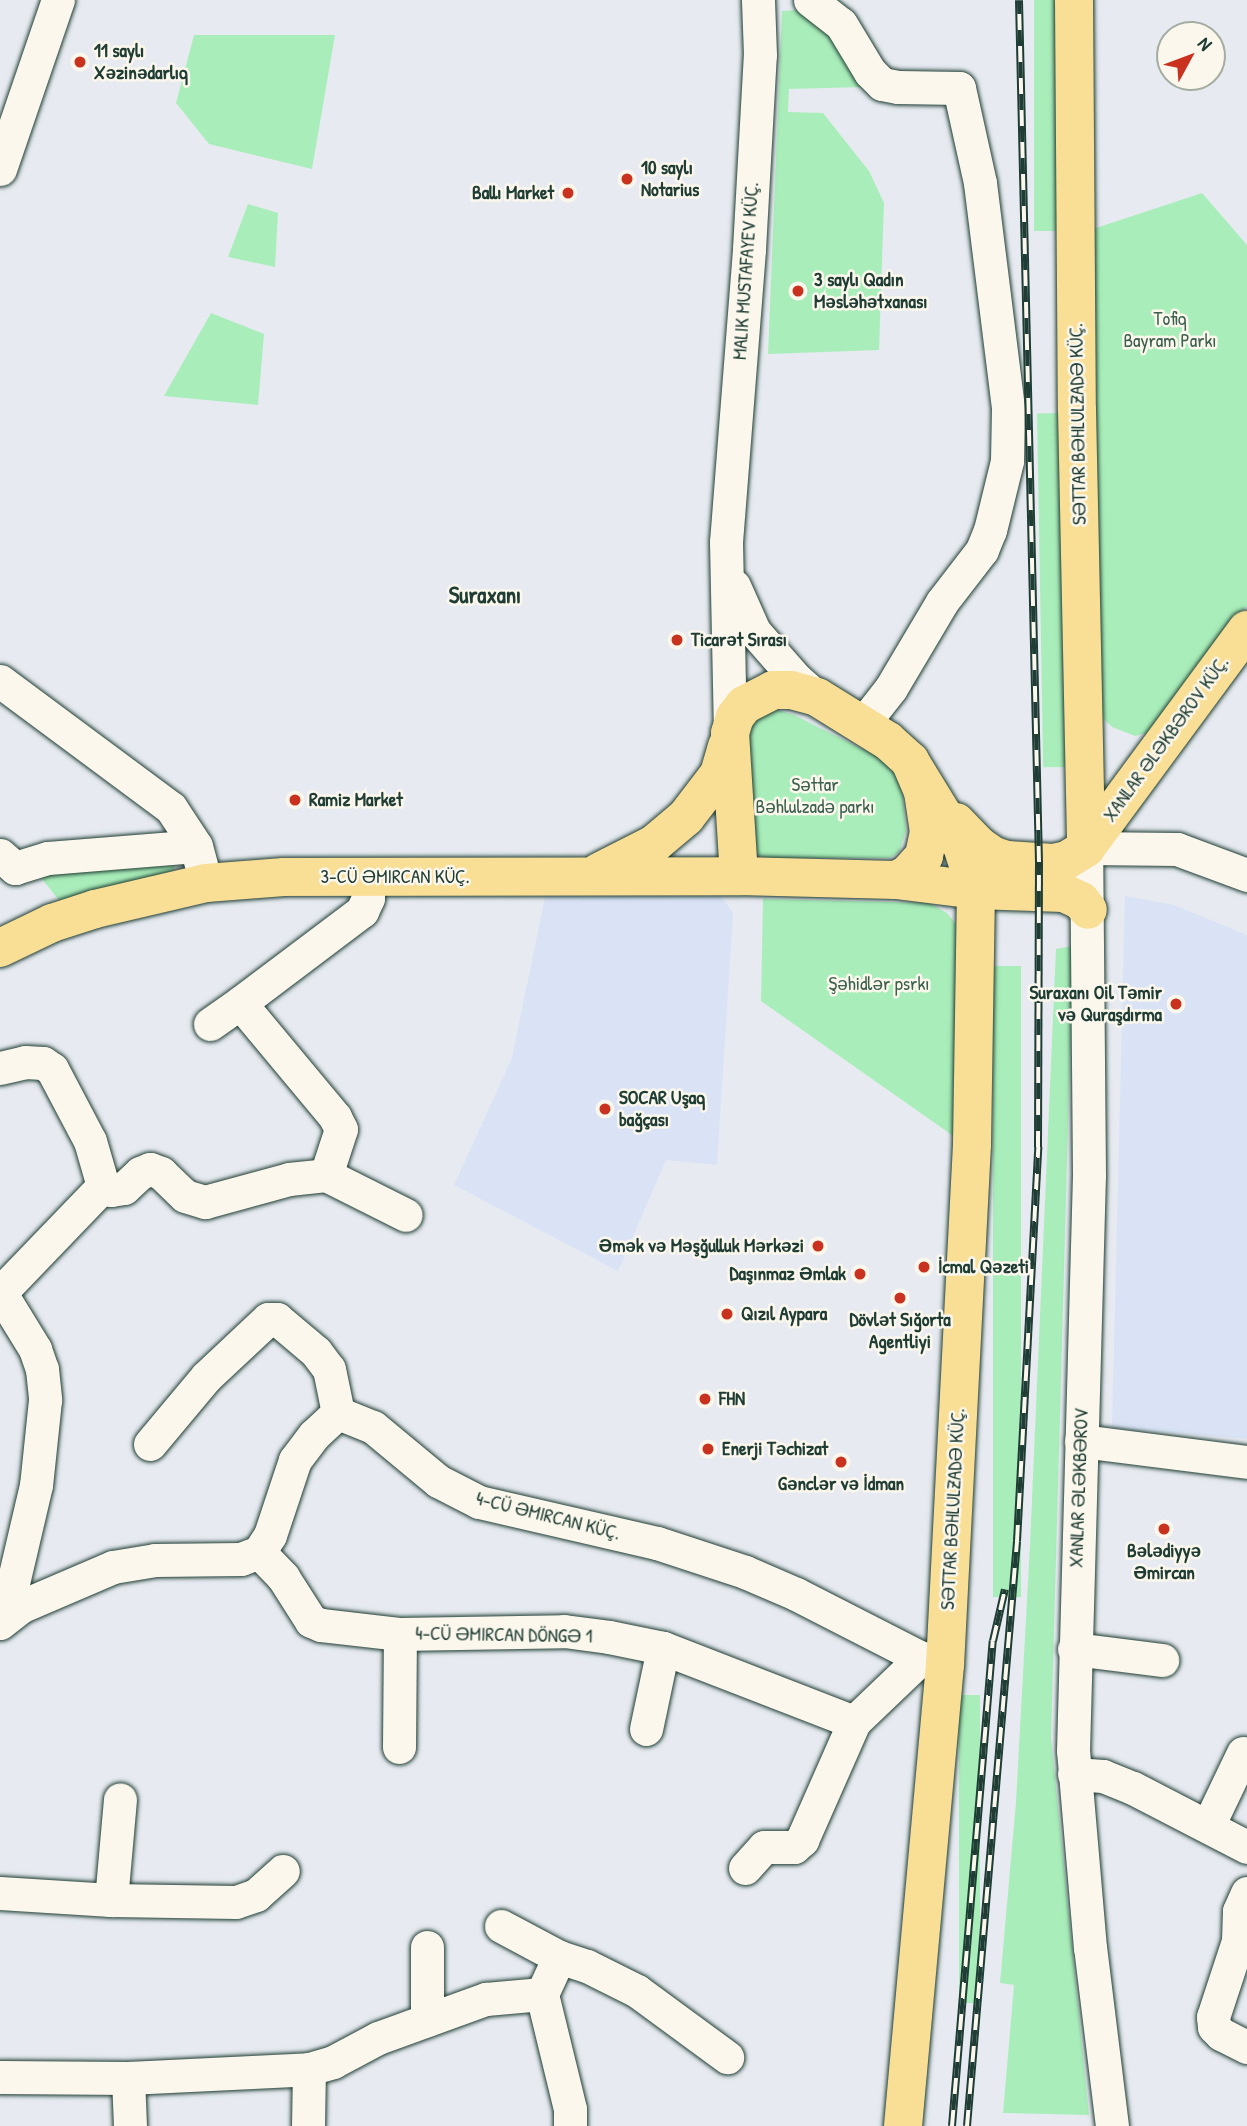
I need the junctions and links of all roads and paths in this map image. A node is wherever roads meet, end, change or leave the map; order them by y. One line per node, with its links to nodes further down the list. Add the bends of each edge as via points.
1 (58, 0): 5 (street)
2 (758, 0): 6 (street, MALIK MUSTAFAYEV KÜÇ., via 760,55 750,236)
3 (810, 0): 10 (street, via 841,24 882,84 960,88 980,183 1008,408 1007,461 982,550)
4 (1074, 0): 14 (main road, SƏTTAR BƏHLULZADƏ KÜÇ.)
5 (0, 169)
6 (726, 542): 9 (street, via 736,595 754,632); 11 (street)
7 (1247, 630): 14 (main road, XANLAR ƏLƏKBƏROV KÜÇ.)
8 (0, 681): 13 (street, via 157,796 185,825)
9 (817, 697): 10 (main road); 11 (main road, via 791,690 757,696 735,717)
10 (862, 725): 12 (main road)
11 (730, 733): 17 (main road, 3-CÜ ƏMIRCAN KÜÇ., via 719,774 699,804 654,844); 18 (main road)
12 (910, 761): 14 (main road, via 963,831 994,856 1053,863); 20 (main road, via 927,804 928,845 918,866); 22 (main road, SƏTTAR BƏHLULZADƏ KÜÇ., via 962,846)
13 (196, 846): 15 (street, via 48,858 15,868); 21 (street)
14 (1086, 848): 16 (street, via 1177,849); 23 (street, XANLAR ƏLƏKBƏROV)
15 (0, 855)
16 (1247, 875)
17 (590, 876): 18 (main road); 19 (main road, 3-CÜ ƏMIRCAN KÜÇ.)
18 (739, 876): 20 (main road)
19 (368, 878): 21 (main road, 3-CÜ ƏMIRCAN KÜÇ., via 284,877); 25 (street, via 368,898 362,911)
20 (896, 880): 22 (main road)
21 (206, 883): 24 (main road, 3-CÜ ƏMIRCAN KÜÇ., via 95,909)
22 (976, 890): 23 (main road, via 1064,893); 42 (main road, SƏTTAR BƏHLULZADƏ KÜÇ., via 972,1144)
23 (1088, 910): 33 (street, XANLAR ƏLƏKBƏROV, via 1089,1176)
24 (0, 948)
25 (240, 1003): 26 (street); 28 (street, via 341,1129)
26 (210, 1024)
27 (0, 1068): 29 (street, via 25,1062 43,1063 52,1069 90,1141)
28 (326, 1175): 29 (street, via 289,1179 205,1202 185,1196 161,1173 150,1169 124,1188); 30 (street)
29 (103, 1186): 31 (street)
30 (406, 1215)
31 (0, 1292): 37 (street, via 35,1349 45,1400 36,1485)
32 (338, 1413): 34 (street, via 329,1369 277,1319 268,1319 206,1377); 36 (street, via 295,1460 270,1535); 42 (street, 4-CÜ ƏMIRCAN KÜÇ., via 373,1427 438,1481 479,1502 657,1543 746,1572)
33 (1081, 1441): 35 (street); 40 (street, XANLAR ƏLƏKBƏROV)
34 (150, 1444)
35 (1247, 1462)
36 (259, 1552): 37 (street, via 241,1559 155,1560 113,1567); 38 (street, 4-CÜ ƏMIRCAN DÖNGƏ 1, via 283,1577 311,1621)
37 (2, 1620)
38 (400, 1634): 39 (street, 4-CÜ ƏMIRCAN DÖNGƏ 1, via 565,1631); 45 (street)
39 (663, 1648): 43 (street, 4-CÜ ƏMIRCAN DÖNGƏ 1); 44 (street)
40 (1074, 1649): 41 (street); 47 (street, XANLAR ƏLƏKBƏROV)
41 (1162, 1660)
42 (933, 1661): 43 (street); 69 (main road, SƏTTAR BƏHLULZADƏ KÜÇ.)
43 (853, 1722): 51 (street, via 802,1840 794,1847 764,1847)
44 (646, 1729)
45 (399, 1747)
46 (1243, 1753): 49 (street)
47 (1074, 1774): 49 (street, via 1103,1776); 70 (street, XANLAR ƏLƏKBƏROV)
48 (120, 1799): 55 (street)
49 (1208, 1826): 50 (street)
50 (1247, 1847)
51 (745, 1868)
52 (284, 1871): 55 (street, via 256,1895 236,1902)
53 (0, 1893): 55 (street)
54 (1247, 1893): 61 (street, via 1239,1911 1238,1941 1213,2017 1221,2034)
55 (111, 1900)
56 (501, 1926): 58 (street)
57 (427, 1947): 60 (street)
58 (559, 1957): 59 (street); 62 (street, via 637,1991)
59 (542, 1994): 60 (street, via 486,1999); 68 (street, via 570,2109)
60 (428, 2020): 63 (street)
61 (1247, 2047)
62 (727, 2057)
63 (309, 2070): 65 (street); 67 (street)
64 (0, 2077): 65 (street)
65 (128, 2078): 66 (street)
66 (130, 2126)
67 (308, 2126)
68 (570, 2126)
69 (903, 2126)
70 (1112, 2126)

